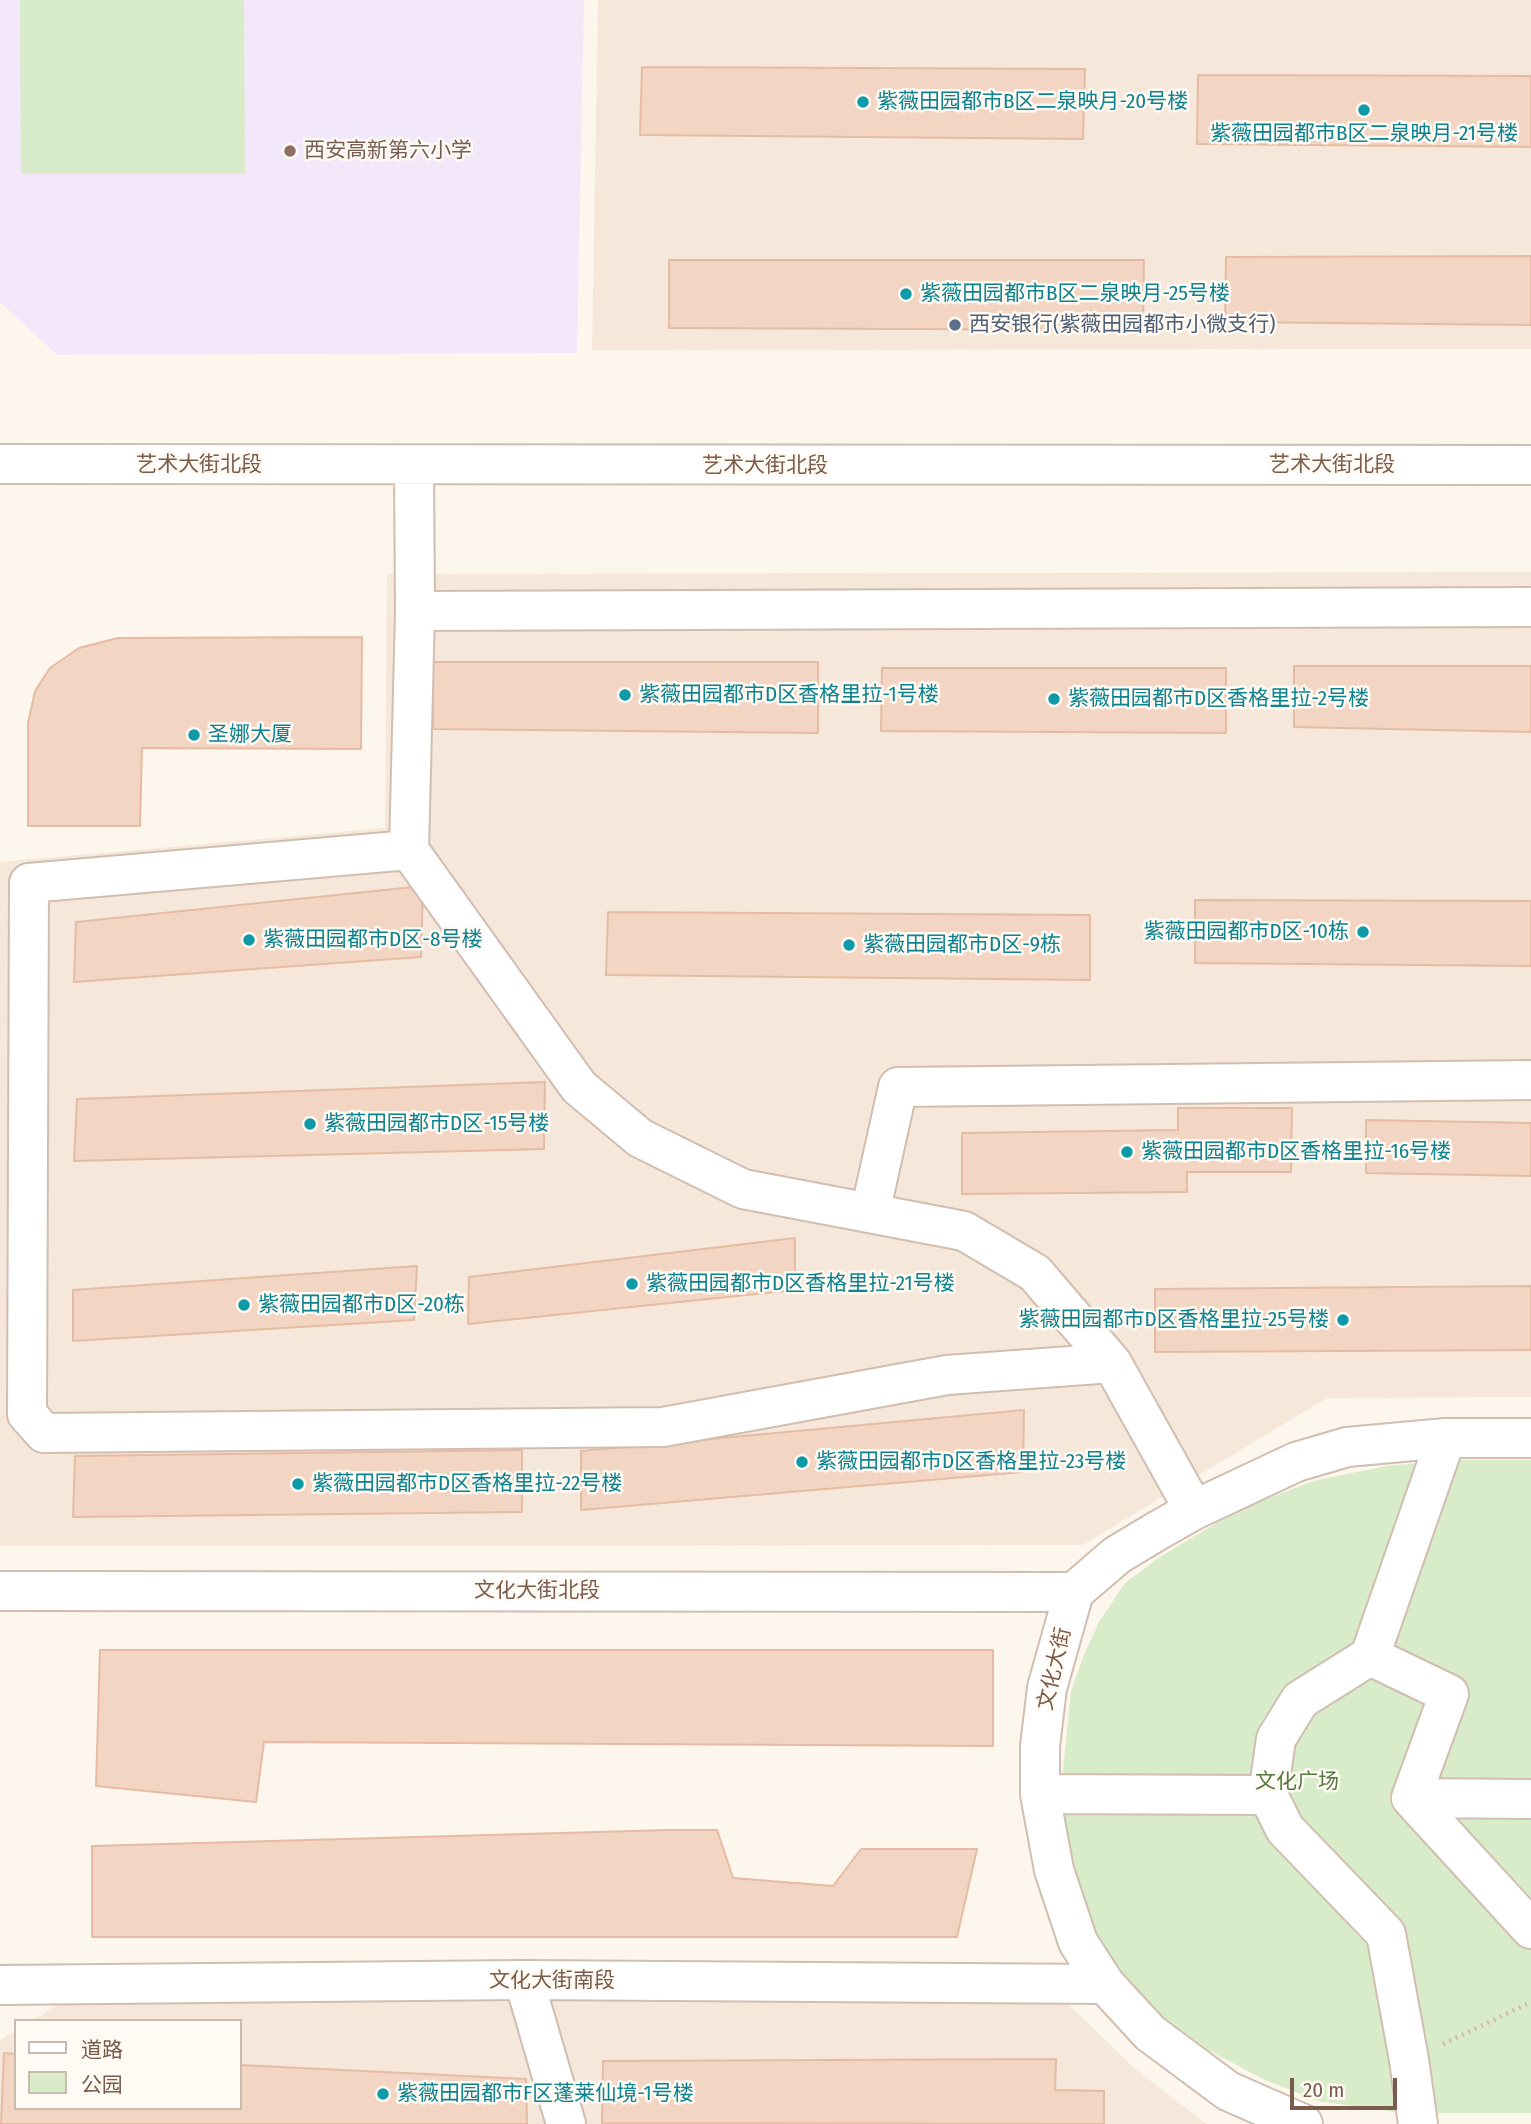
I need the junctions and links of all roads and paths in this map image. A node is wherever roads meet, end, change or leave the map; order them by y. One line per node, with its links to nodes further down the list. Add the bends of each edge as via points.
1 (0, 464): 3 (street, 艺术大街北段)
2 (1531, 465): 3 (street, 艺术大街北段)
3 (414, 466): 5 (street)
4 (1531, 607): 5 (street)
5 (415, 611): 6 (street)
6 (409, 850): 8 (street, via 579,1087 640,1138 743,1188); 9 (street, via 29,883 27,1414 44,1433 663,1427 947,1375)
7 (1531, 1080): 8 (street, via 898,1087)
8 (870, 1213): 9 (street, via 964,1231 1035,1273)
9 (1112, 1363): 12 (street)
10 (1446, 1438): 11 (street); 12 (street, via 1347,1447 1296,1462); 15 (street)
11 (1531, 1438)
12 (1194, 1510): 14 (street, via 1117,1555)
13 (0, 1591): 14 (street, 文化大街北段)
14 (1074, 1592): 16 (street, 文化大街, via 1047,1688)
15 (1370, 1656): 17 (street, via 1300,1700 1276,1739); 18 (street, via 1449,1693)
16 (1040, 1794): 17 (street); 22 (street, 文化大街, via 1054,1870 1078,1942)
17 (1268, 1795): 25 (street, via 1285,1829 1386,1934)
18 (1411, 1798): 19 (street); 20 (street)
19 (1531, 1800)
20 (1531, 1929)
21 (524, 1980): 22 (street, 文化大街南段); 23 (street, 文化大街南段); 26 (street)
22 (1105, 1984): 27 (street, 文化大街, via 1150,2033 1228,2091)
23 (0, 1986)
24 (1531, 2002): 25 (path)
25 (1409, 2060): 28 (street)
26 (566, 2124)
27 (1303, 2124)
28 (1418, 2124)

